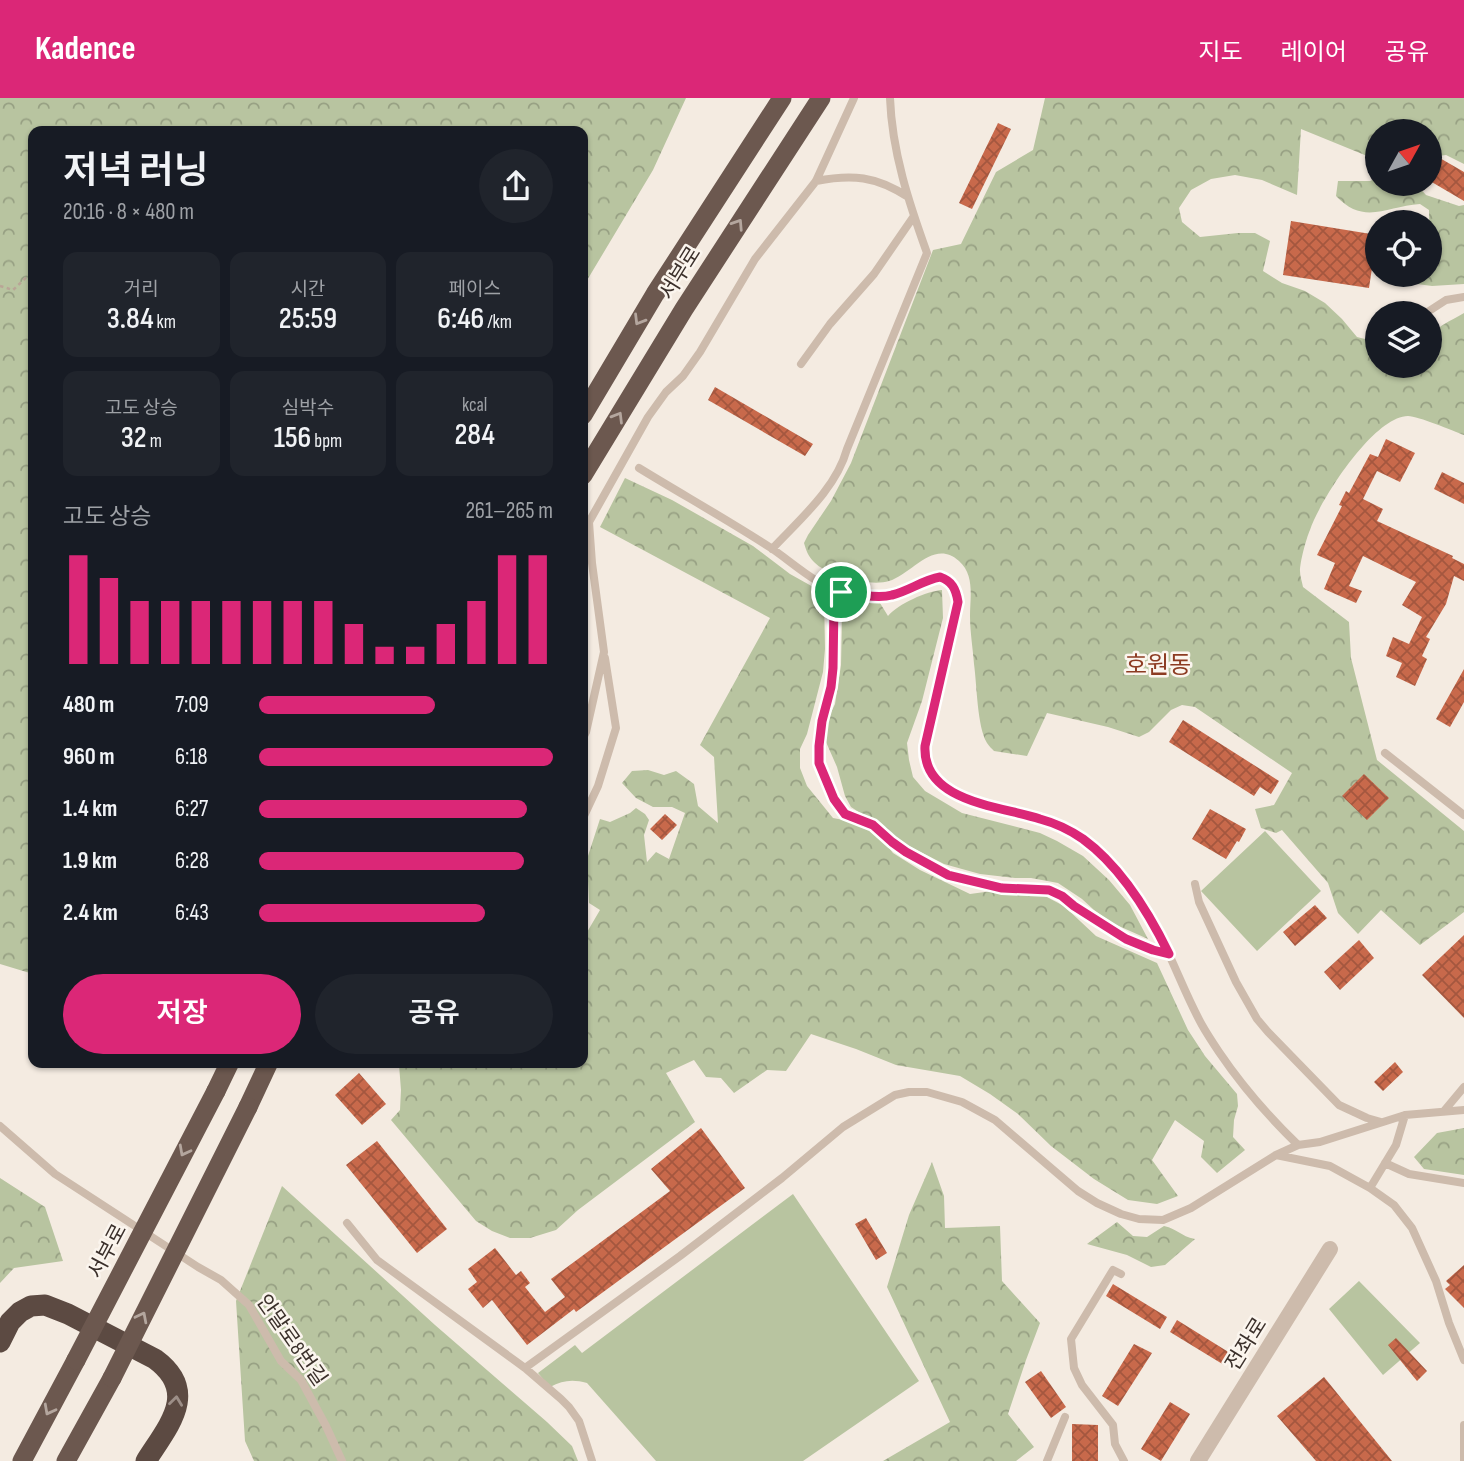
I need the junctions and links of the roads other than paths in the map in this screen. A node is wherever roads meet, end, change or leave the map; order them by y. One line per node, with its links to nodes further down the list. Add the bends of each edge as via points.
1 (782, 98): 11 (highway, 서부로, one-way to 11)
2 (821, 98): 12 (highway, 서부로, one-way to 2)
3 (855, 98): 5 (lane)
4 (890, 98): 6 (lane)
5 (816, 181): 6 (lane, via 855,177 887,185); 16 (lane, via 755,259 683,376 648,417 589,522)
6 (908, 197): 7 (lane)
7 (914, 216): 10 (lane); 14 (lane, via 927,253 844,462)
8 (1464, 298): 9 (lane)
9 (1442, 303)
10 (801, 364)
11 (588, 407)
12 (588, 467)
13 (639, 468): 14 (lane)
14 (772, 549): 15 (lane)
15 (837, 590): 22 (lane, via 833,668 819,763 845,814 873,825 899,847 948,875 1002,888 1049,890 1126,939); 22 (lane, via 893,595 930,579 948,580 958,602 925,746 924,758 933,776 969,800 1040,819 1084,840 1134,893)
16 (604, 652): 17 (lane); 19 (lane, via 616,728)
17 (588, 718)
18 (1385, 753): 20 (lane)
19 (588, 807)
20 (1464, 815)
21 (1195, 884): 29 (lane, via 1220,948 1257,1019 1339,1105)
22 (1169, 954): 31 (lane, via 1202,1026 1222,1056 1266,1114)
23 (227, 1068): 44 (highway, 서부로, one-way to 44, bridge)
24 (267, 1068): 45 (highway, one-way to 24, bridge)
25 (1464, 1087): 27 (lane)
26 (1464, 1110): 27 (lane)
27 (1444, 1111): 28 (lane)
28 (1405, 1115): 29 (lane); 33 (lane)
29 (1381, 1122): 31 (lane)
30 (0, 1126): 47 (lane, 안말로8번길, via 55,1174 221,1280 249,1305 281,1362 301,1380)
31 (1298, 1145): 32 (lane)
32 (1276, 1155): 35 (lane, via 1330,1166); 41 (lane, via 1191,1208 1163,1220 1139,1219 1078,1191 995,1120 962,1102 927,1092 895,1095 843,1127 680,1256)
33 (1385, 1163): 34 (lane, via 1409,1174); 35 (lane)
34 (1464, 1184)
35 (1370, 1188): 40 (lane, via 1394,1205 1412,1228)
36 (347, 1223): 41 (lane, via 377,1260)
37 (1330, 1249): 51 (street, 전좌로)
38 (1121, 1274): 50 (lane, via 1113,1270 1071,1339 1074,1368 1113,1425 1115,1444)
39 (0, 1342): 46 (highway, one-way to 39, via 177,1406 177,1385 164,1366 45,1305 20,1312)
40 (1464, 1360)
41 (525, 1368): 48 (lane, via 569,1407)
42 (1065, 1417): 49 (lane)
43 (1464, 1425): 52 (lane)
44 (22, 1461)
45 (66, 1461)
46 (146, 1461)
47 (342, 1461)
48 (593, 1461)
49 (1047, 1461)
50 (1124, 1461)
51 (1198, 1461)
52 (1464, 1461)

